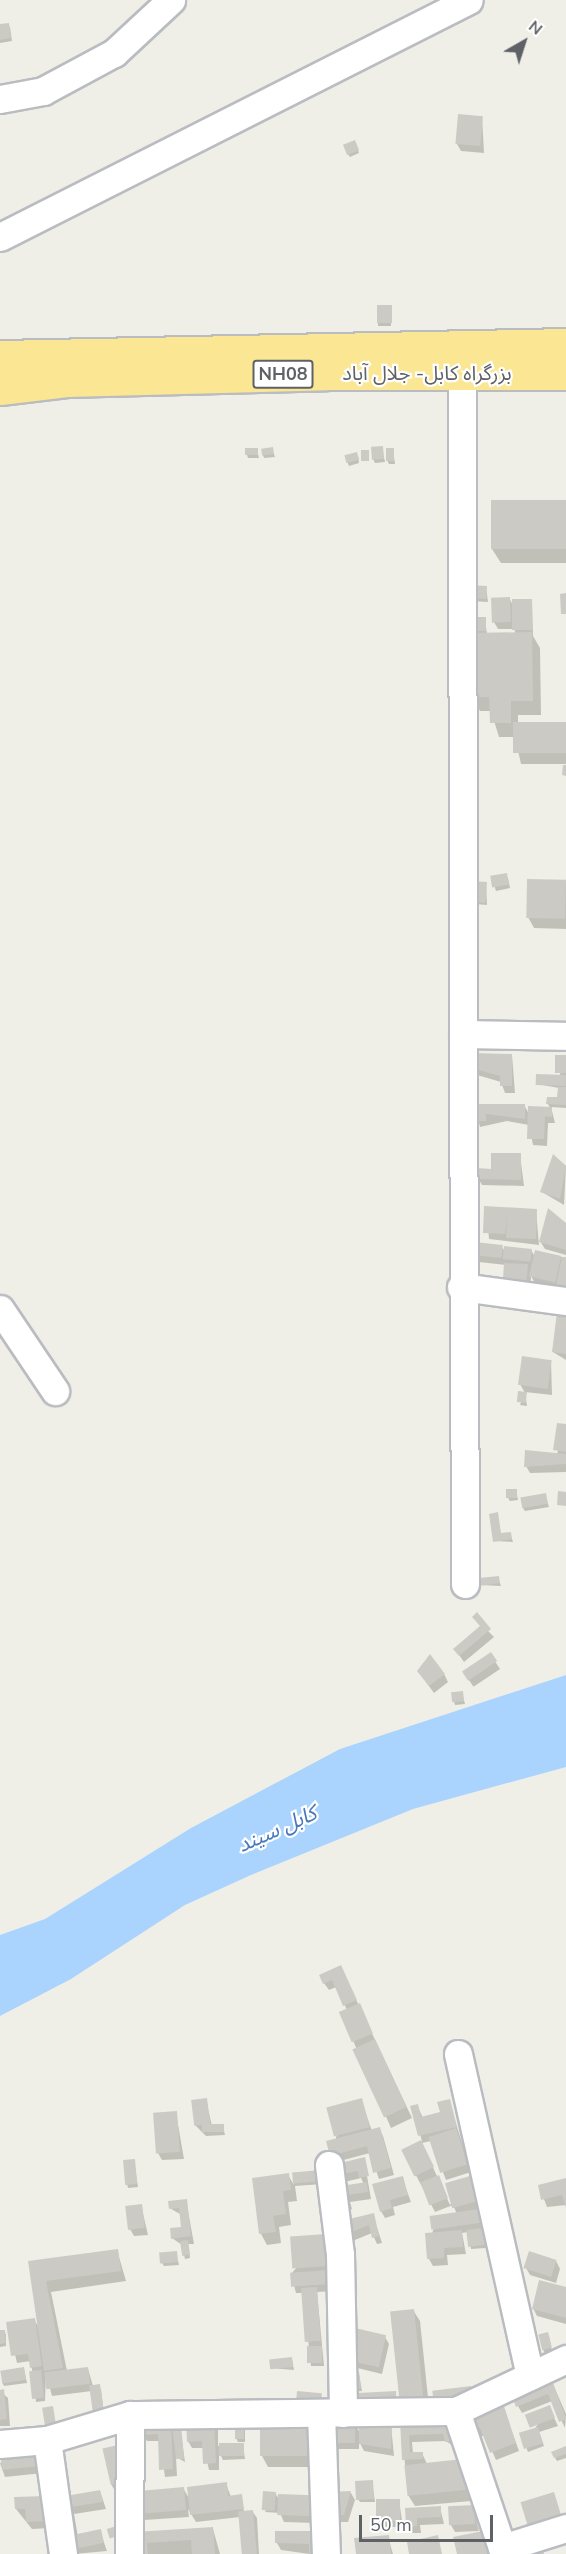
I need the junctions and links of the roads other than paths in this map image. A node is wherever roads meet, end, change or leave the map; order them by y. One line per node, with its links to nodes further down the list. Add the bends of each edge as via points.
1 (171, 0): 3 (street, via 114,53 43,91)
2 (469, 0): 4 (street)
3 (0, 99)
4 (0, 237)
5 (566, 345): 6 (highway, بزرگراه کابل- جلال آباد / NH08)
6 (0, 357)
7 (566, 373): 8 (highway, بزرگراه کابل- جلال آباد / NH08)
8 (462, 374): 9 (highway, بزرگراه کابل- جلال آباد / NH08, via 327,372); 10 (street)
9 (0, 388)
10 (463, 1034): 11 (street); 12 (street)
11 (566, 1036)
12 (461, 1287): 13 (street); 16 (street)
13 (566, 1301)
14 (0, 1309): 15 (street)
15 (55, 1391)
16 (465, 1584)
17 (458, 2054): 20 (street)
18 (329, 2164): 22 (street, via 340,2254)
19 (566, 2359): 20 (street)
20 (530, 2376): 21 (street)
21 (456, 2411): 22 (street); 27 (street)
22 (332, 2413): 23 (street); 30 (street)
23 (130, 2415): 24 (street); 29 (street)
24 (47, 2440): 25 (street); 28 (street)
25 (0, 2444)
26 (566, 2528): 27 (street)
27 (503, 2551)
28 (63, 2554)
29 (129, 2554)
30 (326, 2554)

